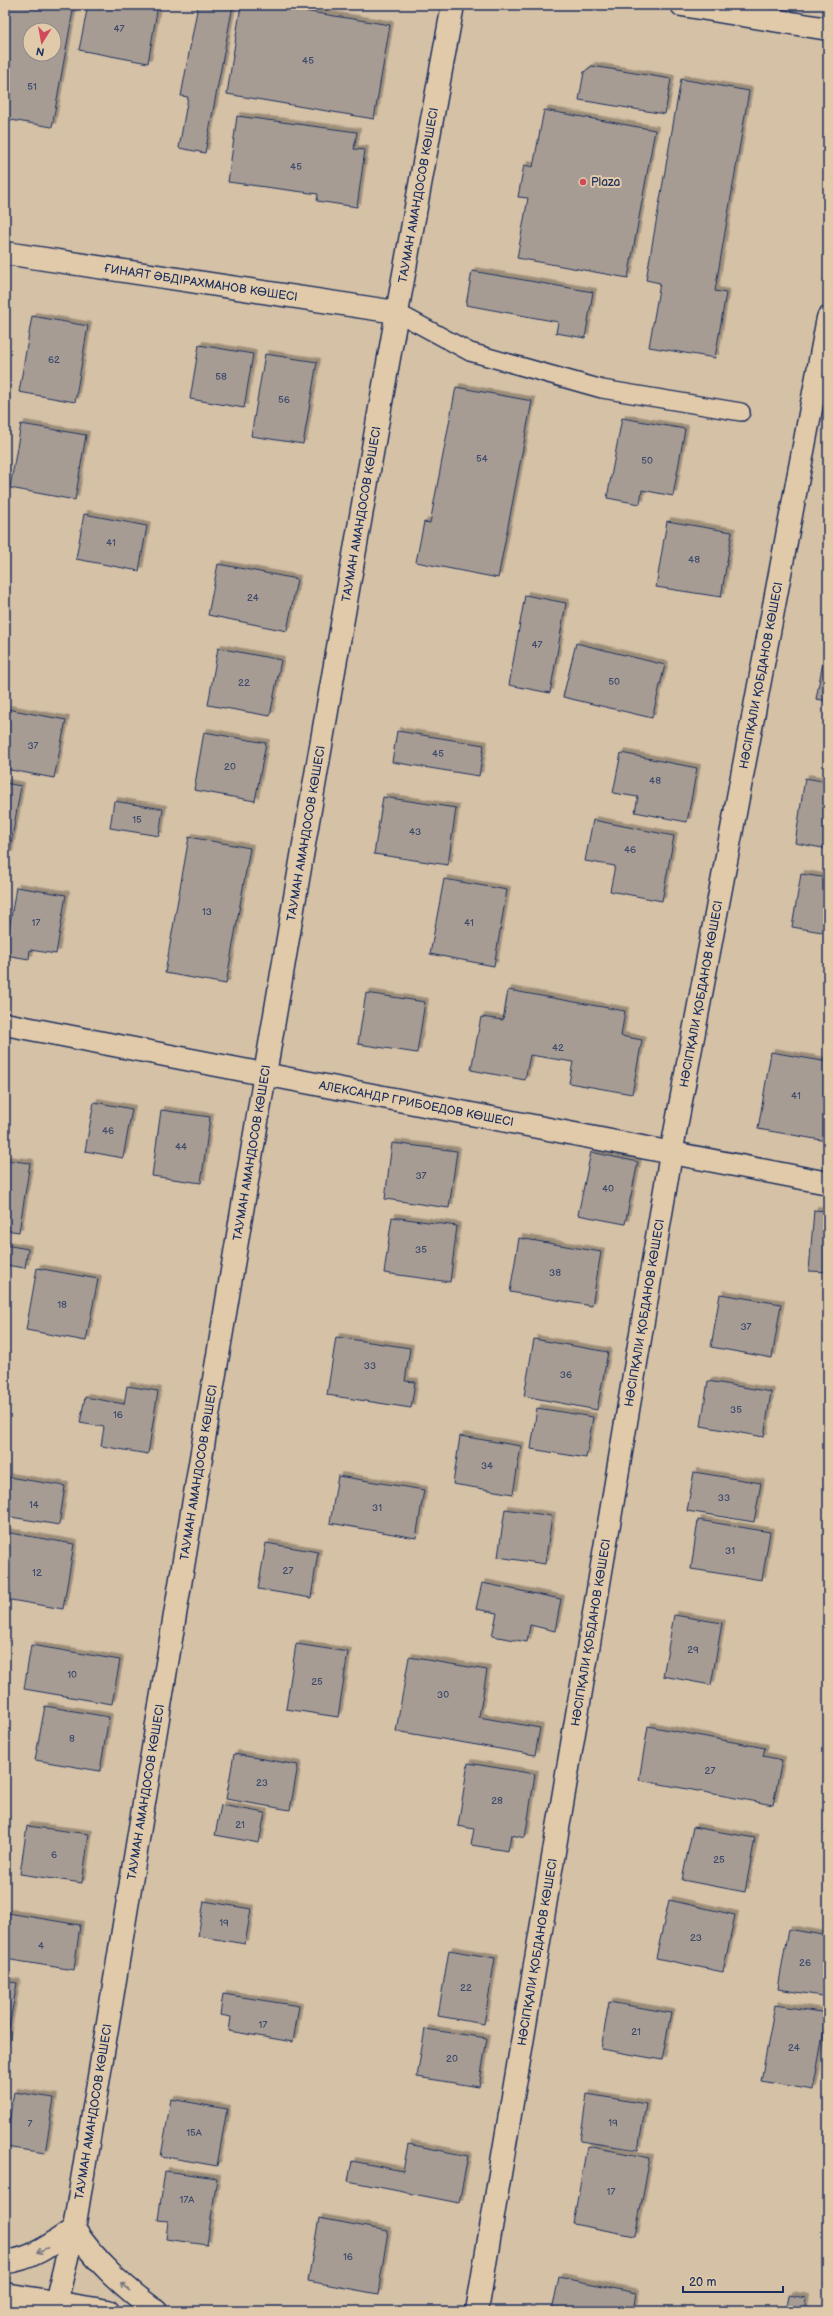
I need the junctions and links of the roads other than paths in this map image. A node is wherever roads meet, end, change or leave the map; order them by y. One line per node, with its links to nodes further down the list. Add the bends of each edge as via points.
1 (453, 5): 5 (street, ТАУМАН АМАНДОСОВ КӨШЕСІ)
2 (682, 5): 3 (street)
3 (828, 29)
4 (5, 253): 5 (street, ҒИНАЯТ ӘБДІРАХМАНОВ КӨШЕСІ)
5 (396, 312): 7 (lane, via 470,352 602,389); 9 (street, ТАУМАН АМАНДОСОВ КӨШЕСІ)
6 (828, 318): 10 (street, НӘСІПҚАЛИ ҚОБДАНОВ КӨШЕСІ)
7 (741, 412)
8 (5, 1024): 9 (street, АЛЕКСАНДР ГРИБОЕДОВ КӨШЕСІ)
9 (264, 1074): 10 (street, АЛЕКСАНДР ГРИБОЕДОВ КӨШЕСІ); 12 (street, ТАУМАН АМАНДОСОВ КӨШЕСІ)
10 (671, 1154): 11 (street, АЛЕКСАНДР ГРИБОЕДОВ КӨШЕСІ); 18 (street, НӘСІПҚАЛИ ҚОБДАНОВ КӨШЕСІ)
11 (828, 1183)
12 (74, 2229): 13 (street, one-way to 13, via 50,2246 14,2262); 15 (street, ТАУМАН АМАНДОСОВ КӨШЕСІ); 17 (street, one-way to 12, via 124,2286 90,2252)
13 (5, 2262)
14 (5, 2294): 15 (street)
15 (53, 2308): 16 (street)
16 (108, 2311)
17 (156, 2311)
18 (477, 2311)

